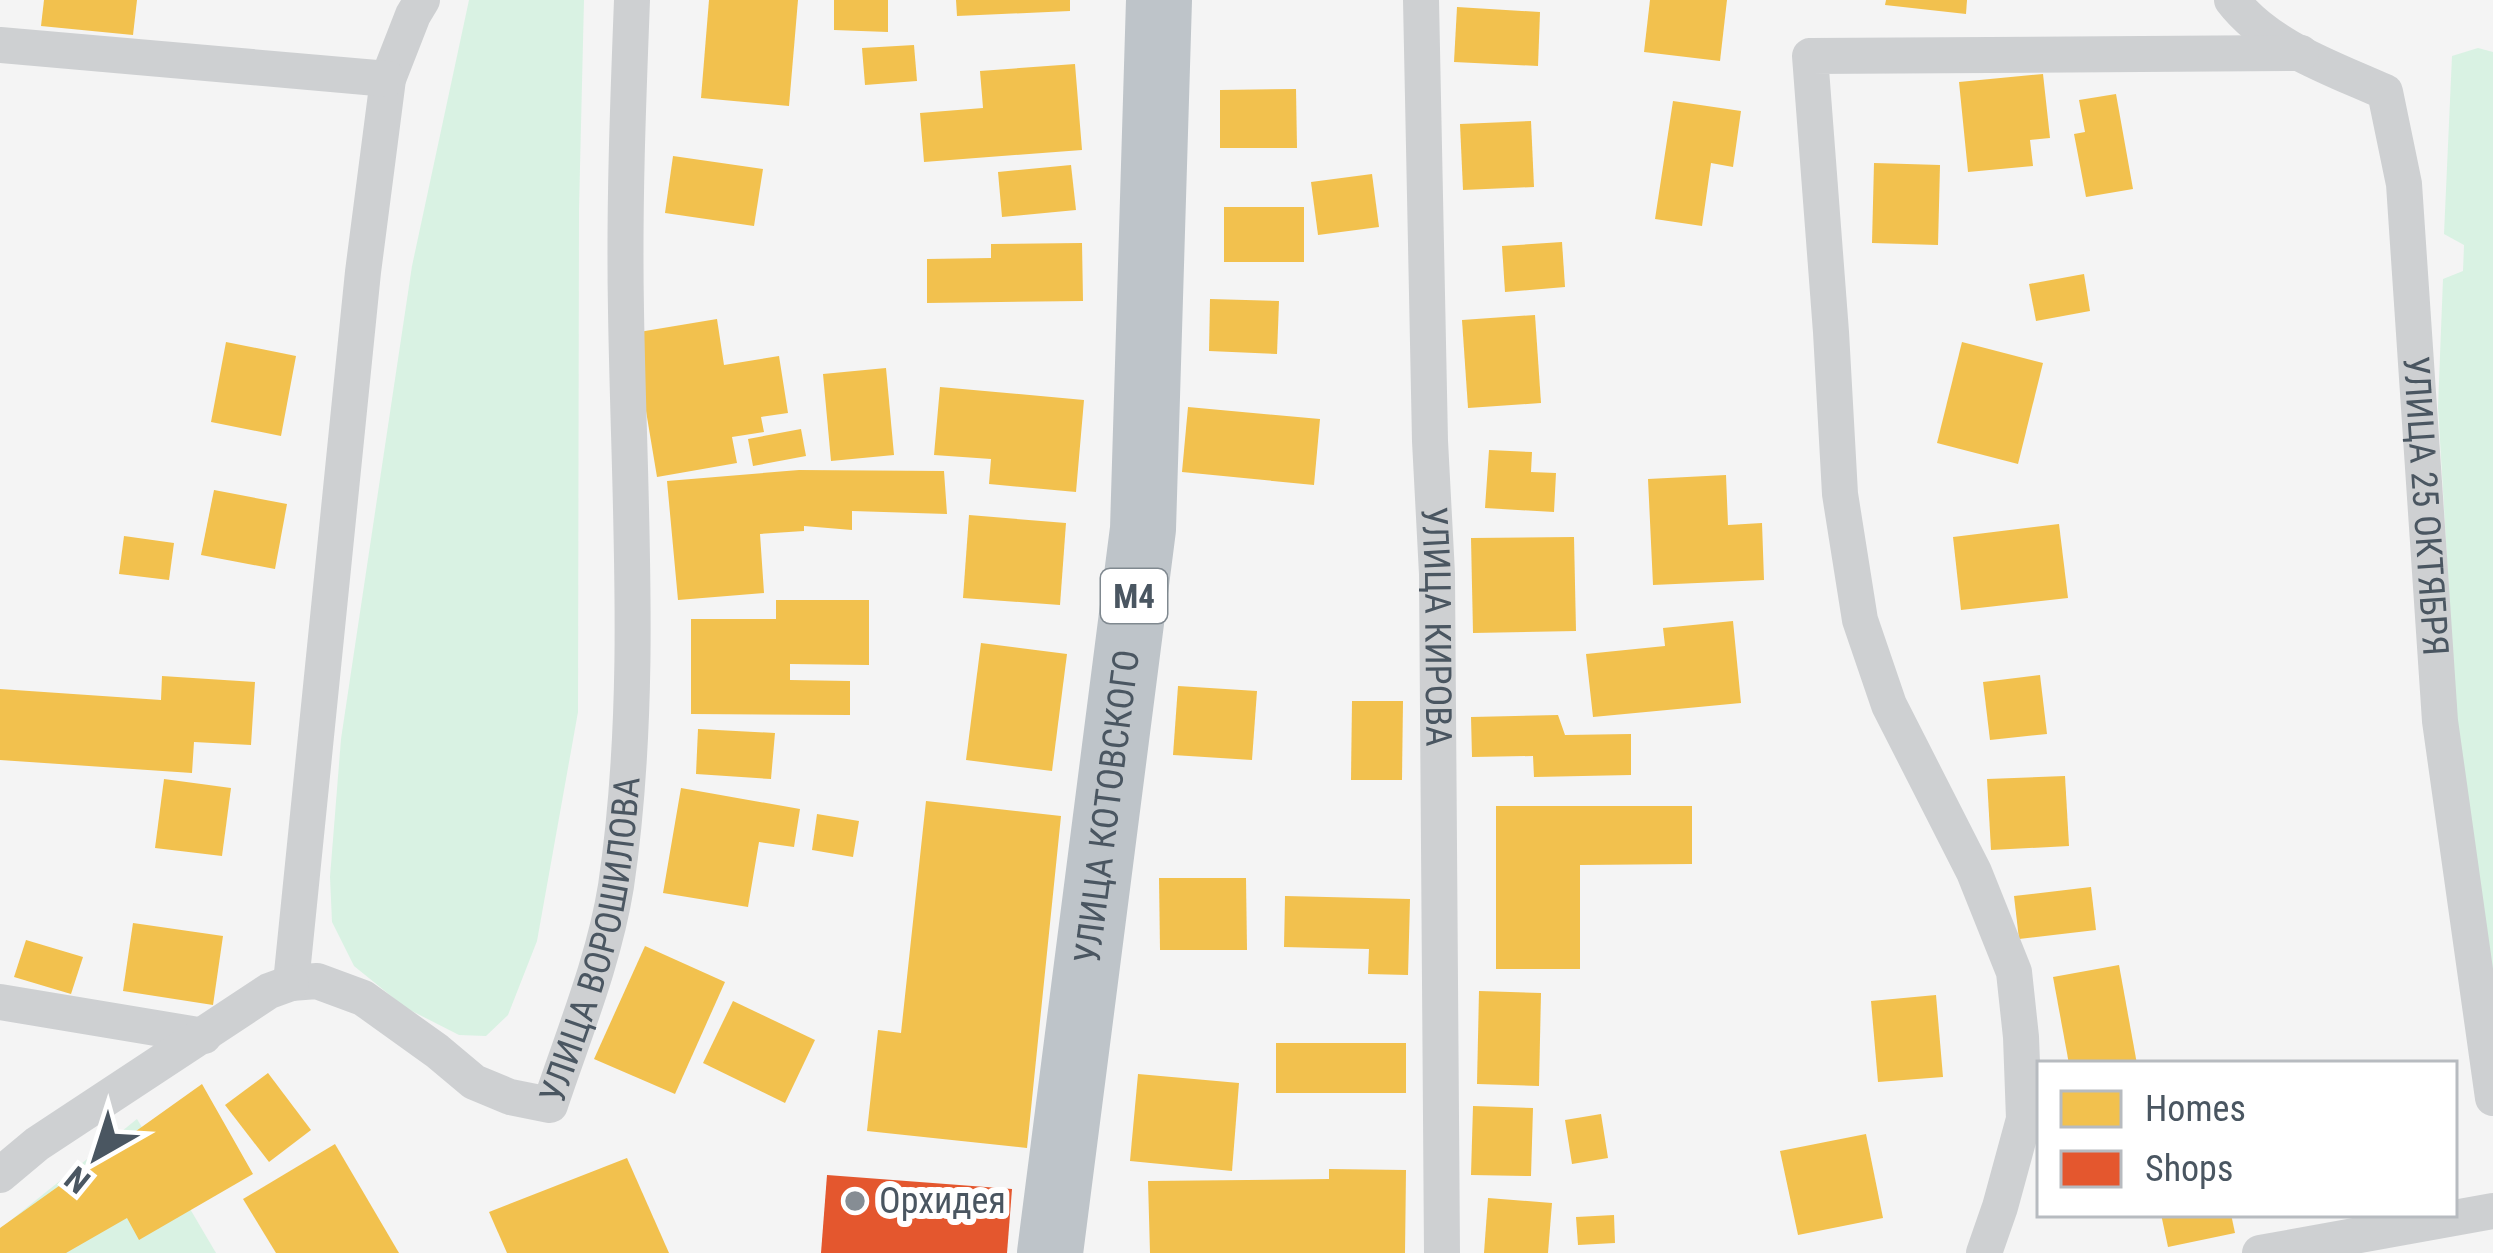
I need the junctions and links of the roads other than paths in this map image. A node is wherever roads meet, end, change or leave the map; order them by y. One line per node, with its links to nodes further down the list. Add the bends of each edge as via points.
1 (422, 0): 8 (street)
2 (632, 0): 9 (street, УЛИЦА ВОРОШИЛОВА, via 626,796 602,949 550,1105 474,1082 363,998 317,981)
3 (1159, 0): 15 (highway, УЛИЦА КОТОВСКОГО / M4, via 1143,529)
4 (1421, 0): 16 (street, УЛИЦА КИРОВА, via 1437,574)
5 (2232, 0): 7 (street, УЛИЦА 25 ОКТЯБРЯ, via 2246,19)
6 (0, 45): 8 (street)
7 (2301, 53): 12 (street, УЛИЦА 25 ОКТЯБРЯ, via 2385,92 2404,184 2440,721); 17 (street, via 1810,56 1840,494 1860,620 1889,705 1974,872 2014,972 2024,1118)
8 (388, 79): 9 (street)
9 (291, 982): 11 (street)
10 (0, 1002): 11 (street)
11 (204, 1036): 13 (street)
12 (2493, 1098)
13 (0, 1174)
14 (2493, 1211): 18 (street)
15 (1050, 1253)
16 (1442, 1253)
17 (1984, 1253)
18 (2260, 1253)

